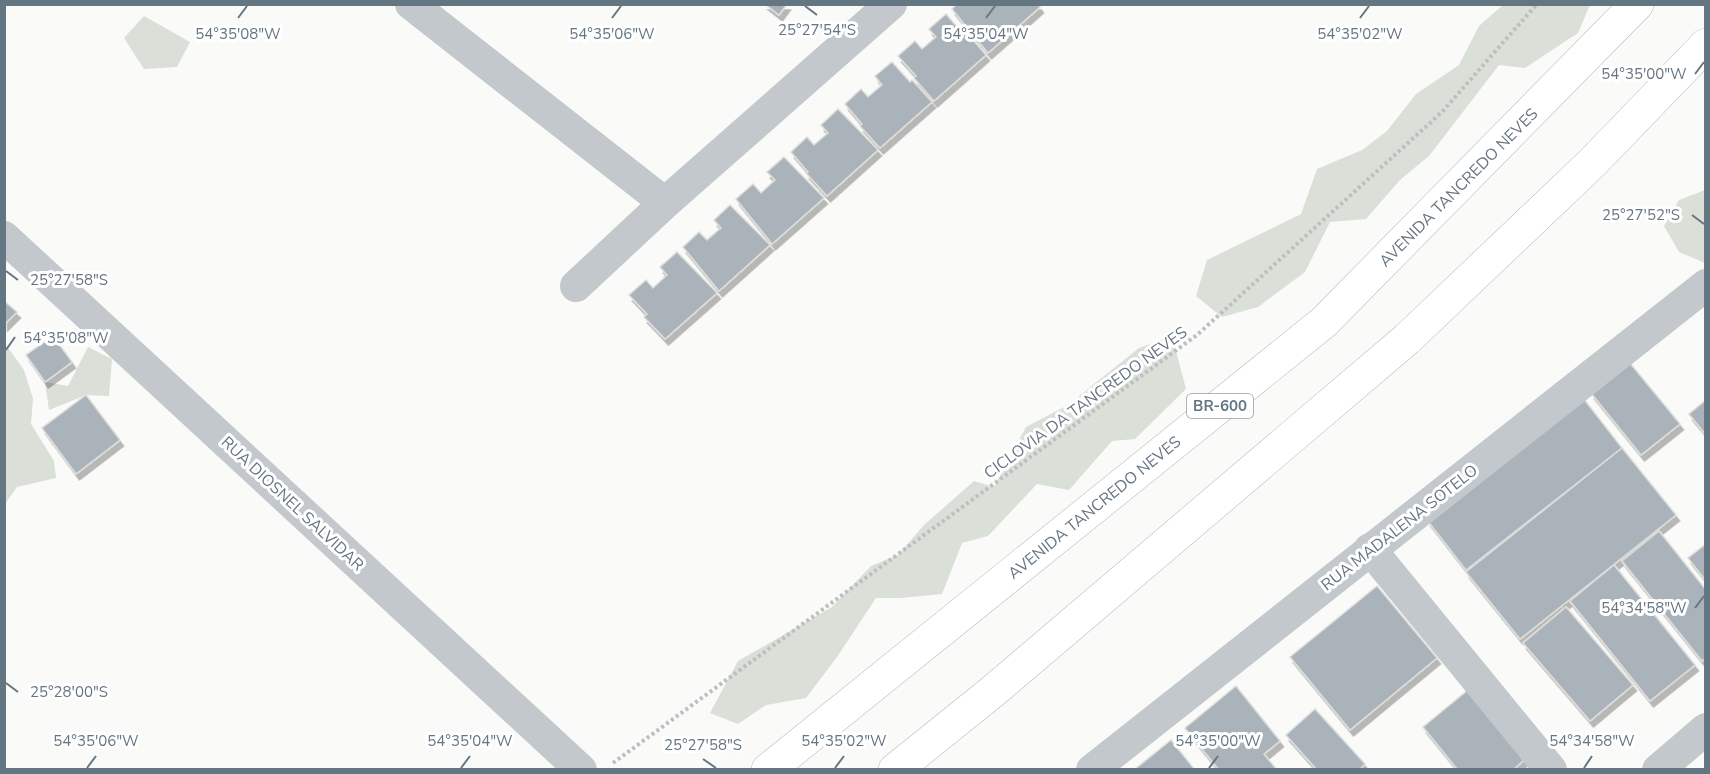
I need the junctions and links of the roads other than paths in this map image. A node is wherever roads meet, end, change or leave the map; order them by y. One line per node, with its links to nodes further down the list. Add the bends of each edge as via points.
1 (411, 4): 5 (street)
2 (891, 4): 5 (street)
3 (1637, 4): 12 (main road, AVENIDA TANCREDO NEVES / BR-600, via 1324,322)
4 (1706, 45): 13 (main road, via 1593,162 1407,339)
5 (665, 203): 8 (street)
6 (4, 237): 11 (street, RUA DIOSNEL SALVIDAR)
7 (1706, 285): 9 (street, RUA MADALENA SOTELO)
8 (576, 286)
9 (1370, 549): 14 (street, RUA MADALENA SOTELO); 15 (street)
10 (1706, 729): 16 (street)
11 (580, 770)
12 (768, 770)
13 (895, 770)
14 (1092, 770)
15 (1551, 770)
16 (1658, 770)

